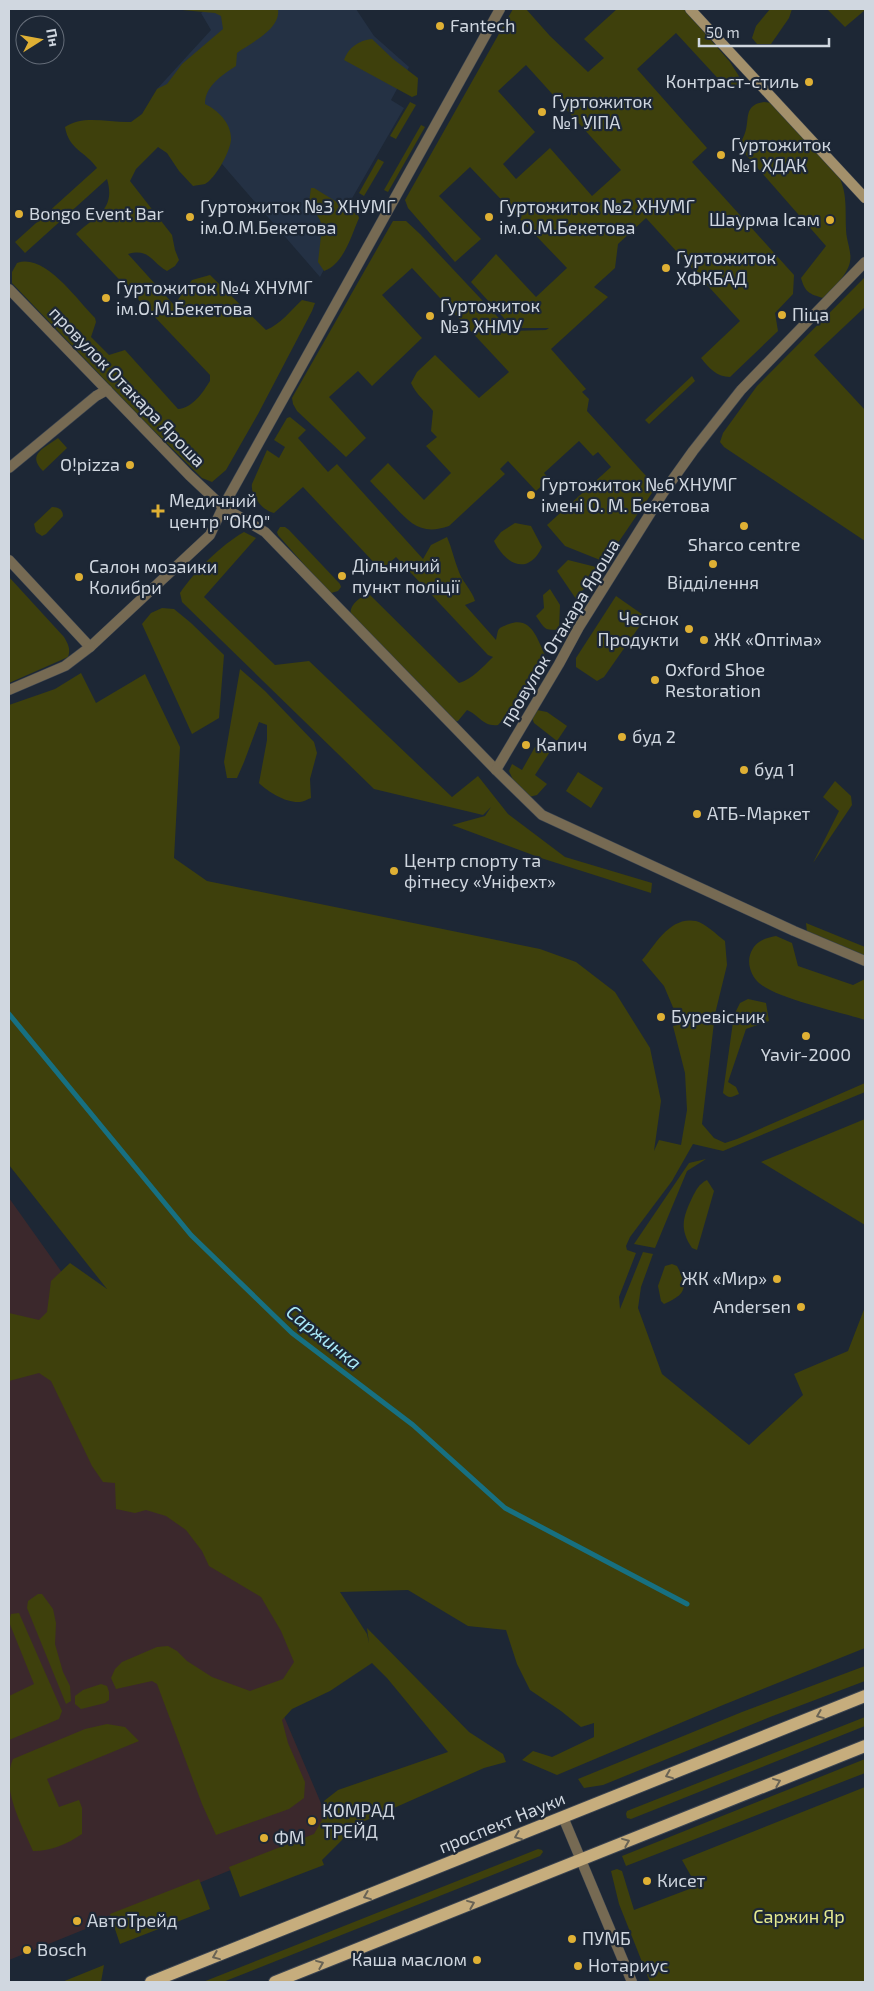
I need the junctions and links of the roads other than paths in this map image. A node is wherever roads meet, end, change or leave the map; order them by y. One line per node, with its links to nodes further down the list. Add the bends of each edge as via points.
1 (500, 9): 8 (street)
2 (690, 9): 3 (street)
3 (865, 198)
4 (865, 262): 12 (street, провулок Отакара Яроша, via 747,383 693,450 579,627)
5 (9, 289): 6 (street, провулок Отакара Яроша)
6 (107, 390): 7 (street); 8 (street, провулок Отакара Яроша, via 189,476)
7 (9, 468)
8 (224, 507): 10 (street, via 210,536); 12 (street, провулок Отакара Яроша, via 265,532)
9 (9, 560): 10 (street)
10 (90, 647): 11 (street, via 65,666)
11 (9, 690)
12 (496, 770): 13 (street, провулок Отакара Яроша, via 542,815)
13 (865, 961)
14 (865, 1696): 16 (main road, проспект Науки, one-way to 16)
15 (865, 1746): 17 (main road, one-way to 15)
16 (563, 1817): 17 (street); 18 (main road, проспект Науки, one-way to 18)
17 (581, 1860): 19 (main road, one-way to 17); 20 (street)
18 (151, 1982)
19 (275, 1982)
20 (632, 1982)

